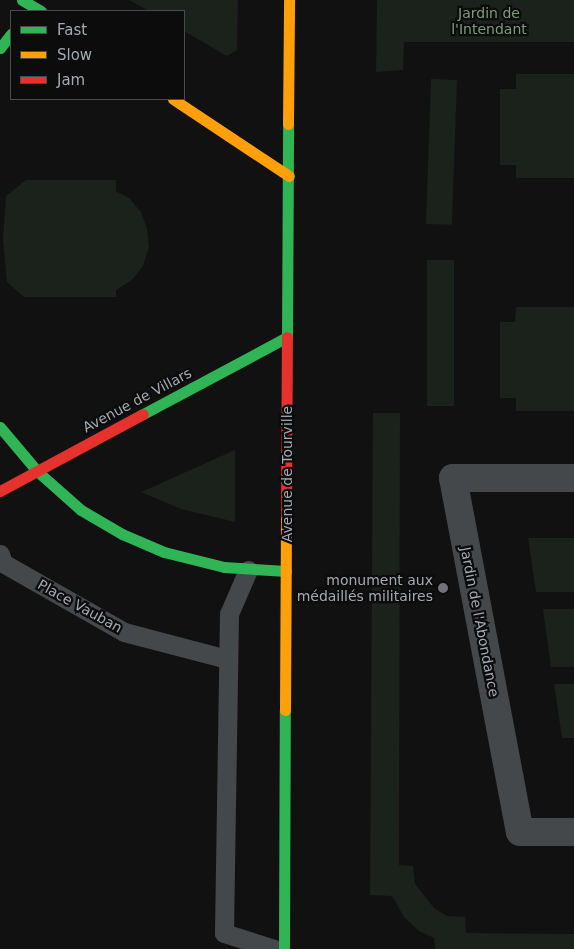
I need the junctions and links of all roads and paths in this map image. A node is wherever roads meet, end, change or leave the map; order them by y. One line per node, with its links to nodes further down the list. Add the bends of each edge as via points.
1 (22, 0): 3 (main road)
2 (289, 0): 7 (main road, Avenue de Tourville)
3 (36, 7)
4 (10, 35): 5 (main road)
5 (0, 48)
6 (175, 100): 7 (main road)
7 (289, 176): 8 (main road, Avenue de Tourville)
8 (287, 337): 10 (main road, Avenue de Villars); 15 (main road, Avenue de Tourville)
9 (0, 427): 10 (main road)
10 (37, 471): 12 (main road, Avenue de Villars); 14 (main road, via 82,510 122,534 164,552)
11 (574, 478): 17 (street, Jardin de l'Abondance, via 453,478 520,832)
12 (0, 491)
13 (1, 560): 16 (lane, Place Vauban, via 124,632)
14 (248, 570): 15 (main road); 16 (lane, via 229,614)
15 (286, 571): 20 (main road, Avenue de Tourville)
16 (226, 659): 18 (lane)
17 (574, 832)
18 (224, 941): 19 (lane)
19 (274, 949)
20 (284, 949)

